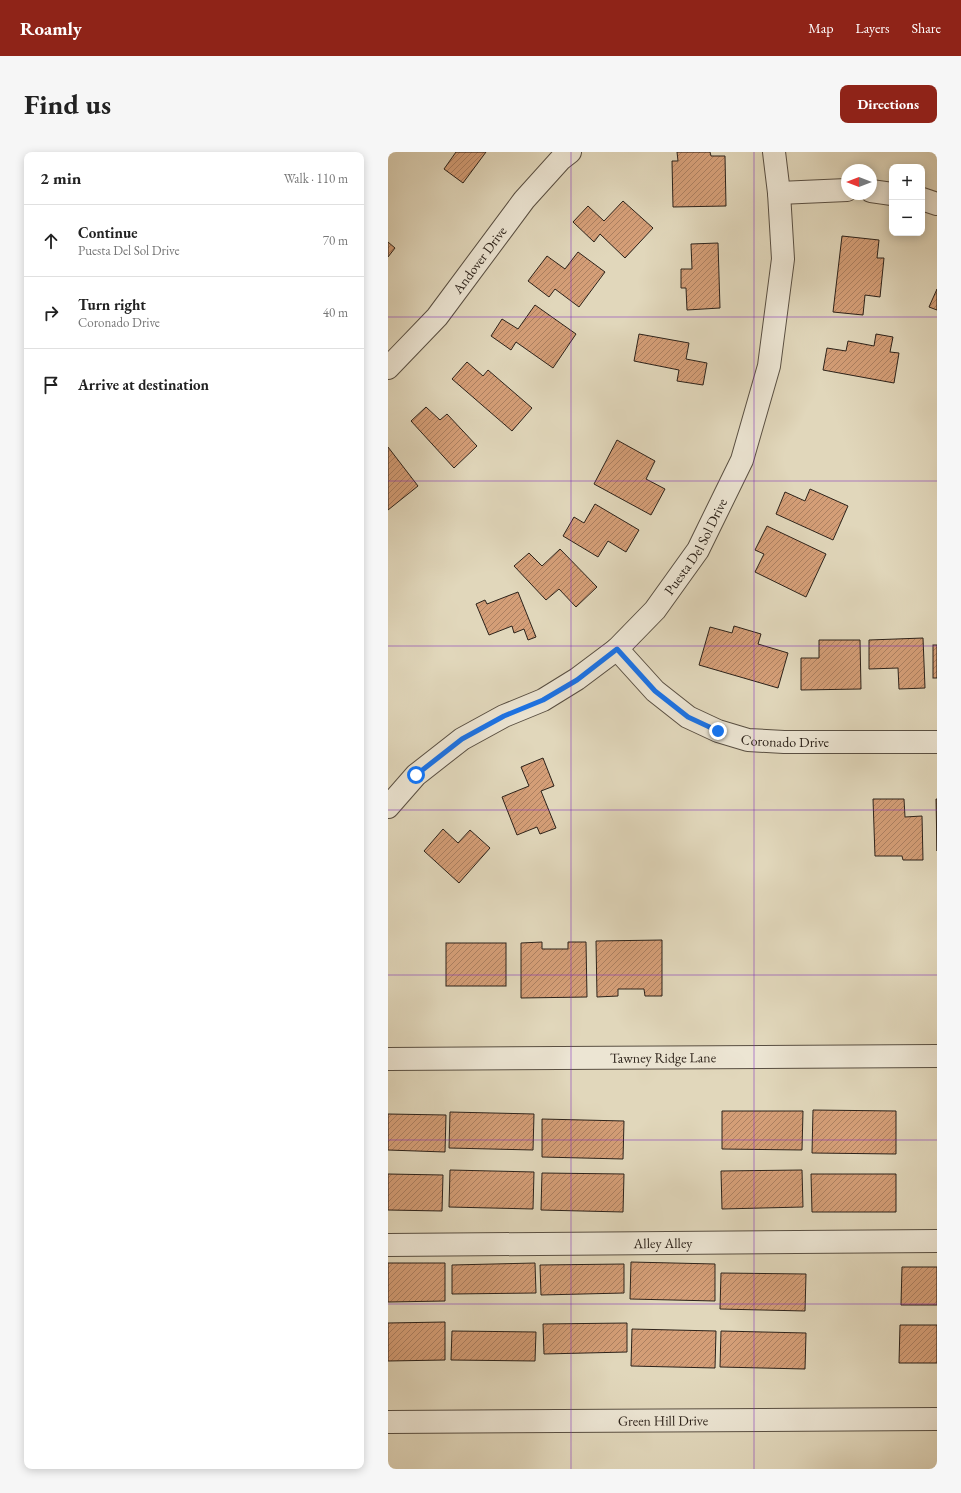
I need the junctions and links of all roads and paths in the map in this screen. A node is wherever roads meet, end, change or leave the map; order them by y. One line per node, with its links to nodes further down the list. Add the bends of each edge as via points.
1 (570, 152): 9 (street, Andover Drive, via 524,200 437,317)
2 (774, 152): 5 (street, Puesta Del Sol Drive)
3 (841, 190): 5 (street)
4 (877, 192): 6 (street)
5 (779, 193): 10 (street, Puesta Del Sol Drive, via 782,260 769,366 742,460 698,550 655,610)
6 (889, 194)
7 (925, 200): 8 (street)
8 (937, 204)
9 (388, 368)
10 (617, 649): 11 (street, Coronado Drive, via 655,691 688,717 718,731 748,740); 12 (street, Puesta Del Sol Drive, via 577,680 543,700 504,716 462,739 416,775)
11 (937, 742)
12 (388, 807)
13 (937, 1056): 14 (street, Tawney Ridge Lane)
14 (388, 1059)
15 (937, 1241): 16 (street, Alley Alley)
16 (388, 1245)
17 (937, 1419): 18 (street, Green Hill Drive)
18 (388, 1422)

